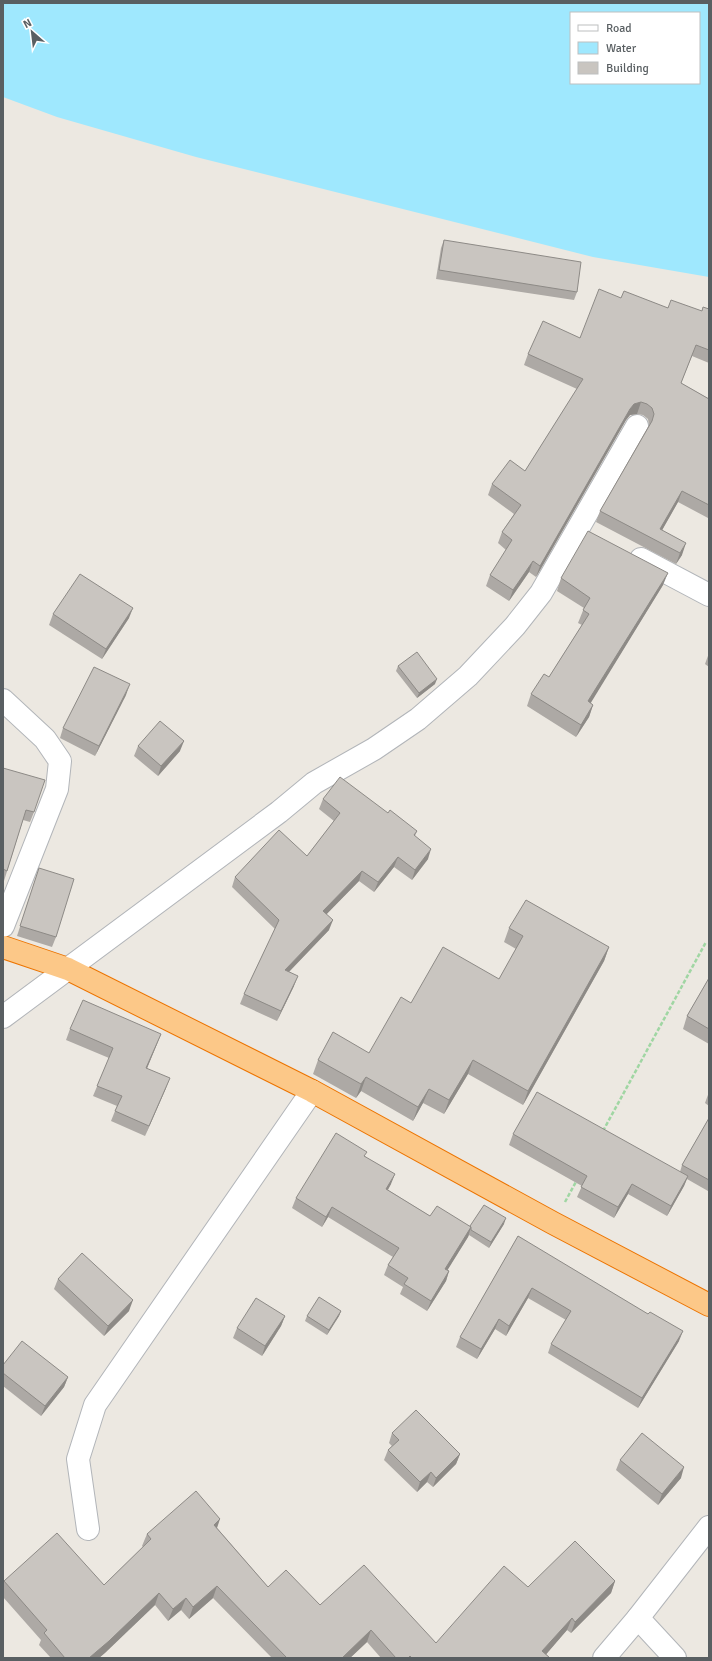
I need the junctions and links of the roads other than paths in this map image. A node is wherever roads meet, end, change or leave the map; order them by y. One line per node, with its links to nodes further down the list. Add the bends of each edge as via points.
1 (638, 426): 2 (street)
2 (580, 527): 3 (street); 9 (street, via 541,593 515,626 468,676 418,719 374,749 314,783 279,812)
3 (600, 538)
4 (620, 548): 5 (street)
5 (709, 595)
6 (3, 700): 7 (street, via 45,739 60,761 57,789)
7 (3, 926)
8 (3, 947): 9 (highway)
9 (68, 969): 10 (street); 11 (highway)
10 (3, 1017)
11 (312, 1091): 12 (highway); 14 (street, via 95,1405 78,1459)
12 (709, 1306)
13 (709, 1527): 15 (street)
14 (88, 1529)
15 (638, 1618): 16 (street); 17 (street)
16 (604, 1658)
17 (676, 1658)

